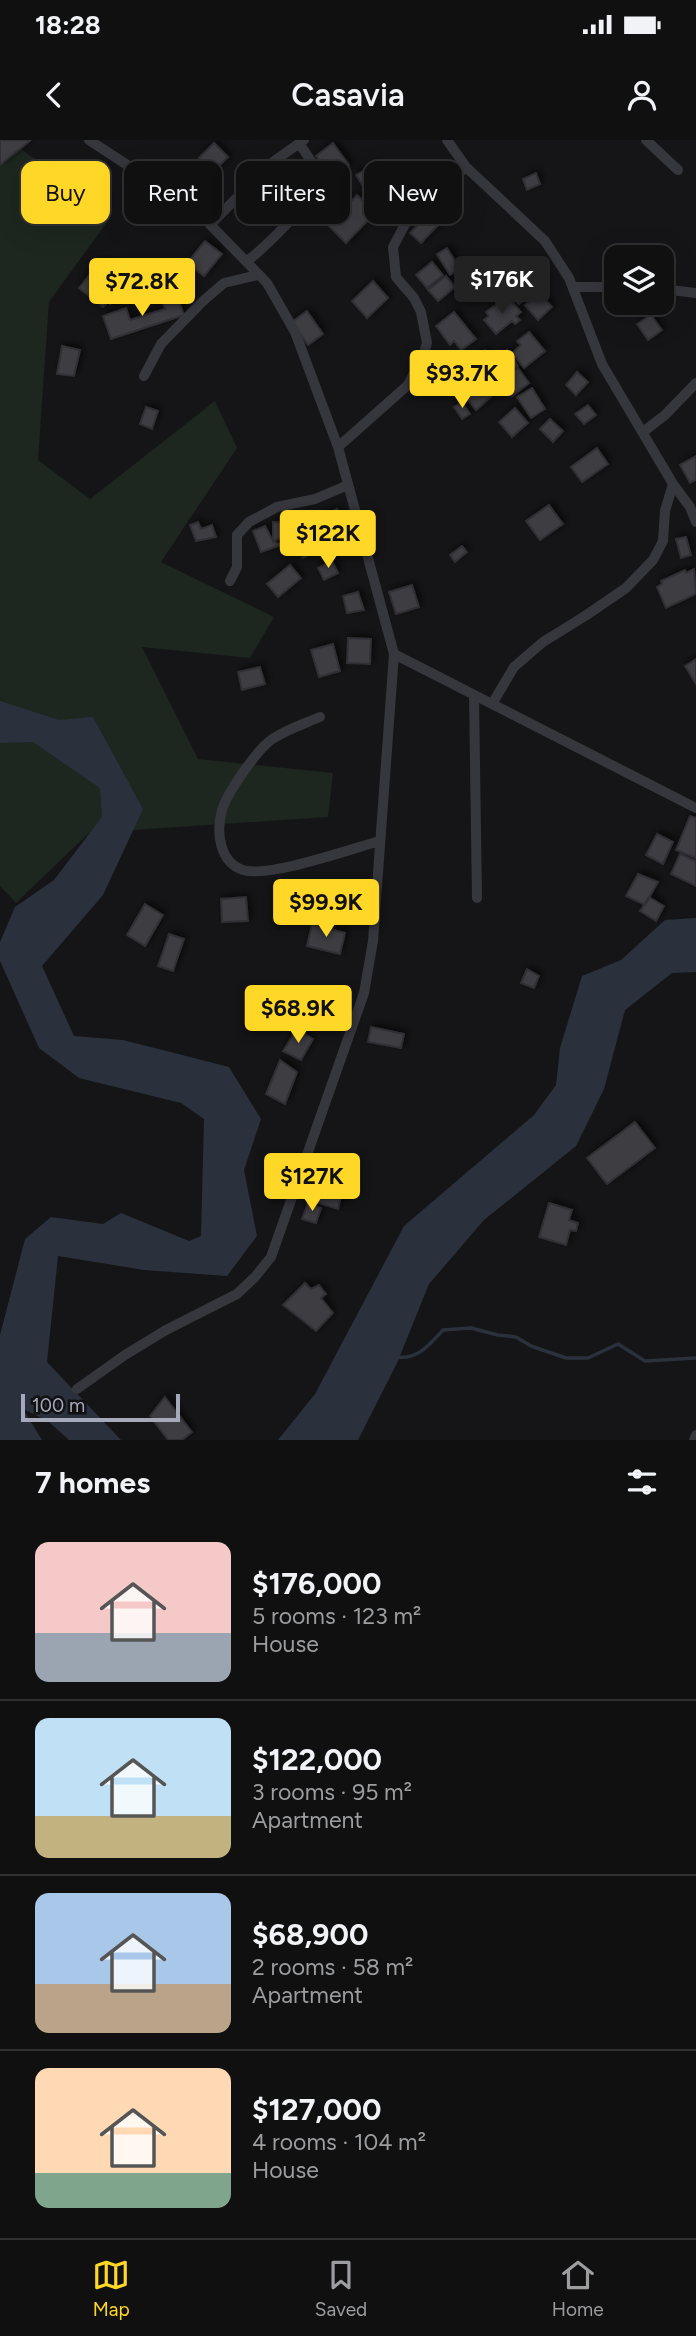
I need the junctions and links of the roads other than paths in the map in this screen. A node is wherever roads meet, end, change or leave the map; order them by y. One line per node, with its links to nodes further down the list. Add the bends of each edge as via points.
1 (89, 140): 5 (street)
2 (447, 140): 6 (street)
3 (646, 140): 7 (street)
4 (302, 142): 8 (street, via 270,164); 10 (street, via 319,181 313,196)
5 (124, 163)
6 (466, 167): 12 (street, via 545,241); 19 (street, via 410,215 393,247 396,277 421,312 427,343 424,353 408,386)
7 (678, 170)
8 (222, 213)
9 (211, 224): 10 (street)
10 (247, 261): 11 (street)
11 (258, 275): 16 (street, via 224,284 203,301 161,344); 19 (street, via 295,332)
12 (573, 287): 13 (street); 18 (street, via 601,364)
13 (604, 287)
14 (674, 290): 15 (street)
15 (696, 293)
16 (144, 376)
17 (696, 383): 18 (street)
18 (643, 432): 20 (street)
19 (338, 447): 21 (street)
20 (673, 484): 22 (street); 27 (street, via 663,541 653,559 626,588 543,642 514,667)
21 (348, 485): 24 (street, via 315,499 277,506 249,522 237,535 237,567); 25 (street)
22 (693, 505): 23 (street)
23 (696, 522)
24 (230, 581)
25 (394, 654): 26 (street); 30 (street)
26 (474, 695): 27 (street); 31 (street)
27 (492, 704): 29 (street)
28 (320, 717): 30 (street, via 273,738 261,749 222,810 223,854 246,871 277,869)
29 (696, 808)
30 (380, 841): 32 (street, via 373,942 364,993 271,1257 237,1294 166,1330)
31 (477, 898)
32 (78, 1389)
33 (696, 1435): 34 (street)
34 (694, 1440)

